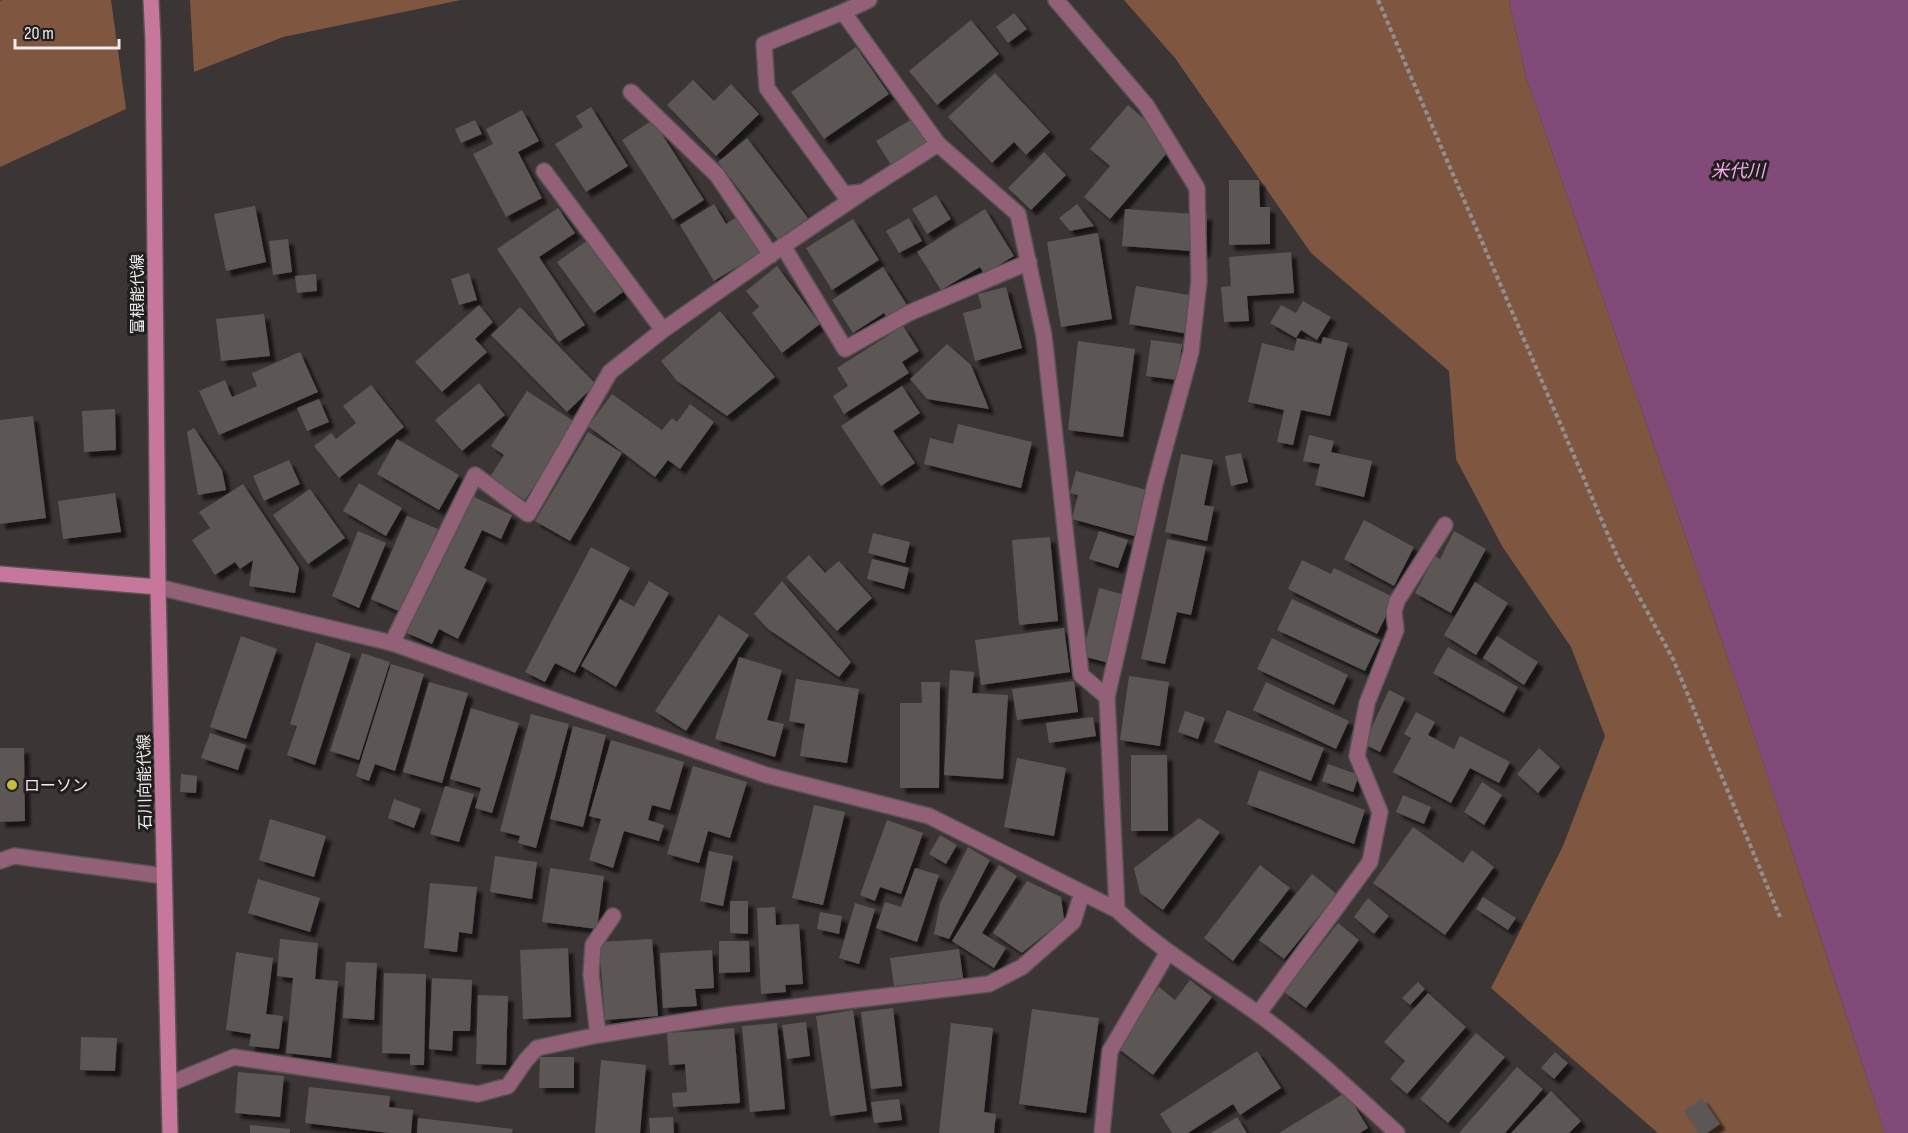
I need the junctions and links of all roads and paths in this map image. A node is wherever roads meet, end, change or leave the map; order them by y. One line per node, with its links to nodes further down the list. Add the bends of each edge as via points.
1 (151, 0): 15 (main road, 富根能代線)
2 (869, 0): 5 (street)
3 (1056, 0): 17 (street, via 1146,105 1197,188 1199,281 1191,352 1155,484)
4 (1378, 0): 23 (path, via 1618,558 1673,659)
5 (843, 12): 7 (street); 9 (street, via 764,44 767,88 844,194)
6 (631, 92): 10 (street, via 717,175)
7 (938, 144): 9 (street); 11 (street, via 1018,214)
8 (544, 171): 12 (street)
9 (863, 192): 10 (street)
10 (777, 250): 11 (street, via 845,349 909,313); 12 (street)
11 (1029, 262): 17 (street, via 1044,336 1081,675)
12 (663, 330): 16 (street, via 610,372 528,514 475,475)
13 (1445, 525): 25 (street, via 1397,601 1396,630 1368,703 1357,756 1380,812 1370,861)
14 (0, 574): 15 (main road)
15 (158, 587): 16 (street); 19 (main road, 石川向能代線)
16 (392, 643): 20 (street, via 766,775 929,816)
17 (1107, 697): 21 (street)
18 (0, 861): 19 (street, via 14,856)
19 (164, 876): 27 (main road, 石川向能代線)
20 (1082, 892): 21 (street); 26 (street, via 1073,922 1022,967 989,984 726,1015)
21 (1117, 910): 24 (street)
22 (613, 916): 26 (street, via 593,945 591,974)
23 (1780, 917)
24 (1168, 952): 25 (street); 29 (street, via 1110,1052)
25 (1258, 1014): 30 (street)
26 (598, 1035): 27 (street, via 537,1048 508,1086 478,1094 234,1057)
27 (169, 1084): 28 (main road, 石川向能代線)
28 (170, 1133)
29 (1102, 1133)
30 (1397, 1133)

